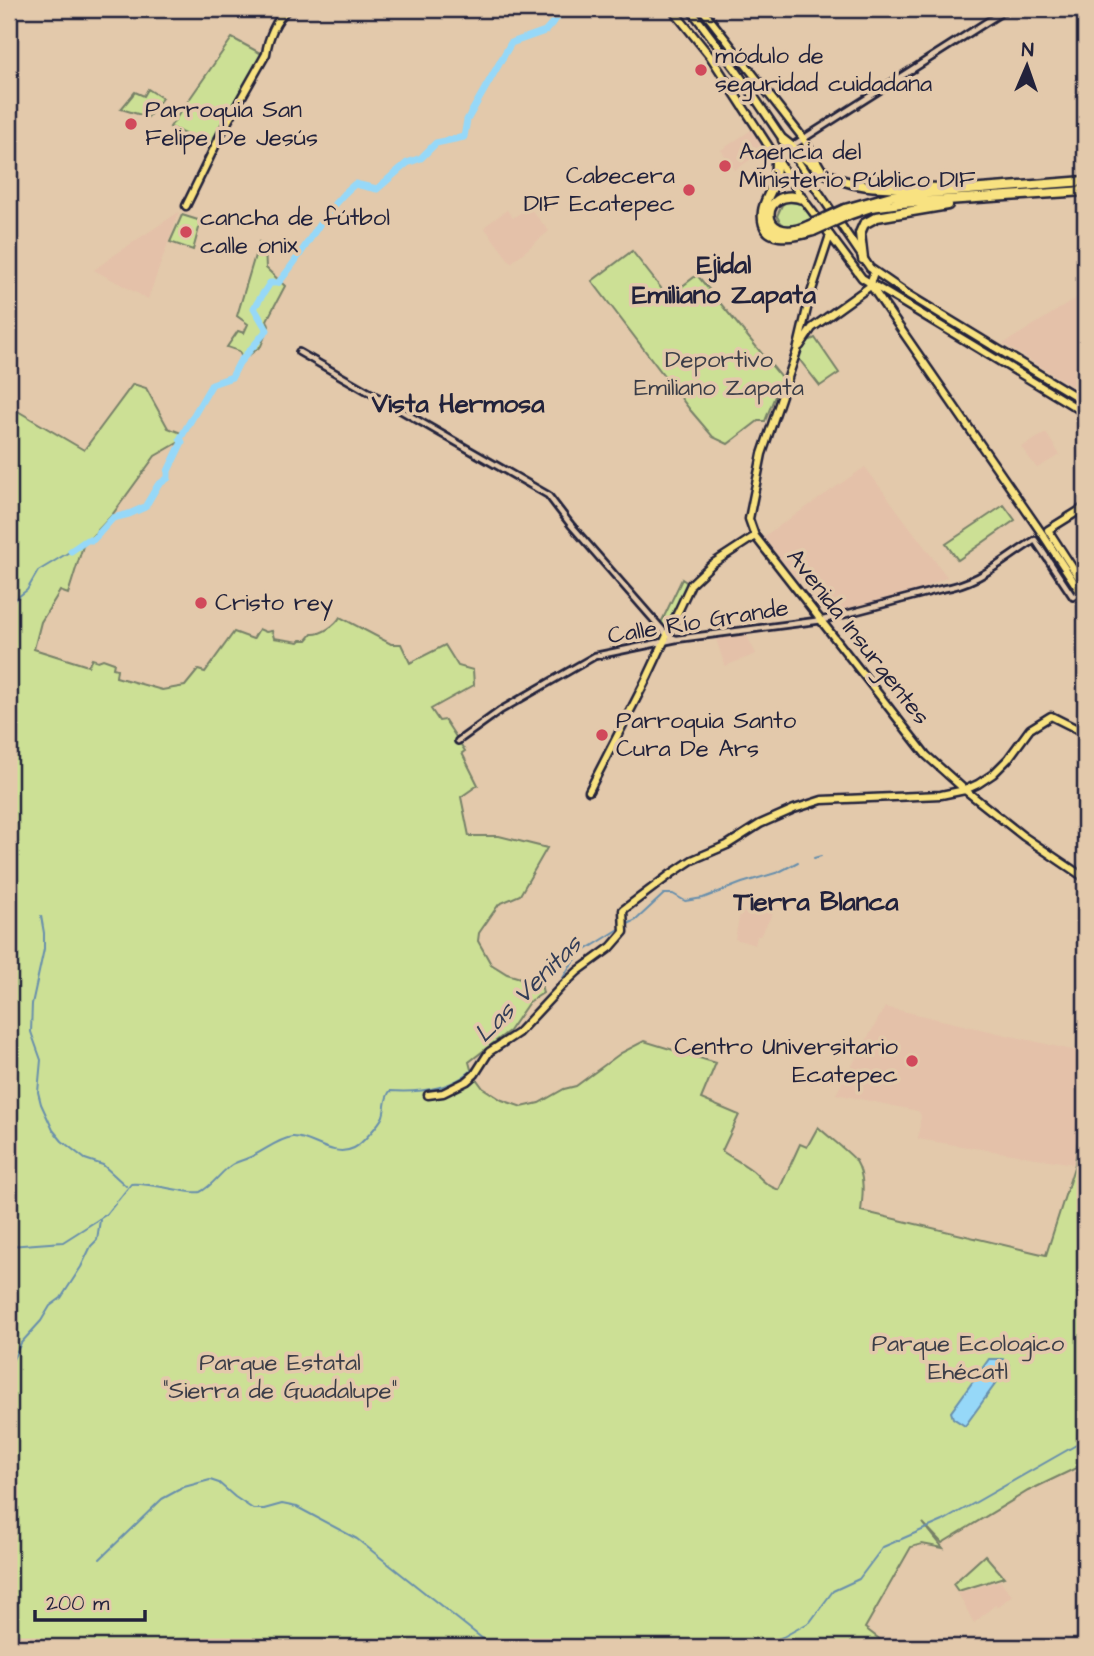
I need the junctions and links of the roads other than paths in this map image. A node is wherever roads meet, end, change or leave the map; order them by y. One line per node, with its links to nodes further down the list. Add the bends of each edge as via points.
1 (288, 9): 16 (main road)
2 (672, 9): 9 (main road, via 710,56)
3 (690, 9): 7 (main road)
4 (702, 9): 6 (main road)
5 (1006, 9): 6 (street)
6 (803, 138): 8 (street); 10 (main road)
7 (783, 140): 8 (highway); 8 (main road)
8 (794, 152): 10 (highway); 20 (main road)
9 (776, 156): 15 (main road); 18 (highway, via 764,208 766,225 787,238)
10 (823, 172): 12 (highway, via 862,186)
11 (1085, 181): 12 (highway)
12 (971, 189): 17 (highway, via 891,196)
13 (1085, 191): 14 (highway)
14 (974, 198): 17 (highway); 20 (highway, via 873,218 860,233)
15 (803, 200): 18 (highway, via 790,195 780,198 773,205 771,218 783,232); 19 (main road)
16 (186, 206)
17 (847, 212): 18 (highway, bridge)
18 (811, 229)
19 (830, 235): 22 (main road); 25 (main road, Avenida Insurgentes)
20 (863, 259): 21 (main road)
21 (874, 272): 22 (main road); 29 (main road)
22 (869, 282): 23 (main road); 26 (main road, Avenida Insurgentes); 32 (main road)
23 (908, 303): 24 (main road); 31 (main road)
24 (901, 312)
25 (805, 320): 26 (main road); 27 (main road, Avenida Insurgentes)
26 (812, 328): 27 (main road, Avenida Insurgentes)
27 (797, 351): 36 (main road, Avenida Insurgentes, via 759,465 749,519)
28 (299, 352): 40 (street, via 548,495)
29 (1085, 402)
30 (949, 413): 32 (main road)
31 (1085, 413)
32 (962, 417): 33 (main road); 35 (main road)
33 (961, 429)
34 (1085, 508): 35 (main road)
35 (1046, 533): 37 (main road); 37 (main road)
36 (755, 536): 39 (main road, Avenida Insurgentes); 40 (main road, via 691,584)
37 (1083, 589): 38 (main road); 39 (street, Calle Río Grande, via 1073,597 1035,540 972,582)
38 (1085, 599)
39 (822, 620): 41 (street, Calle Río Grande); 45 (main road, Avenida Insurgentes, via 926,755)
40 (667, 635): 41 (street); 42 (main road)
41 (677, 639): 42 (street, Calle Río Grande)
42 (663, 643): 44 (street, Calle Río Grande, via 595,656 501,710); 46 (main road)
43 (1085, 733): 45 (main road, via 1051,716 1030,729 993,774)
44 (458, 741)
45 (965, 790): 47 (main road, Avenida Insurgentes); 48 (main road, via 822,800 794,808 692,860 623,910 623,928 611,947 578,971 518,1033 489,1052 467,1081)
46 (589, 791)
47 (1085, 878)
48 (428, 1095)

